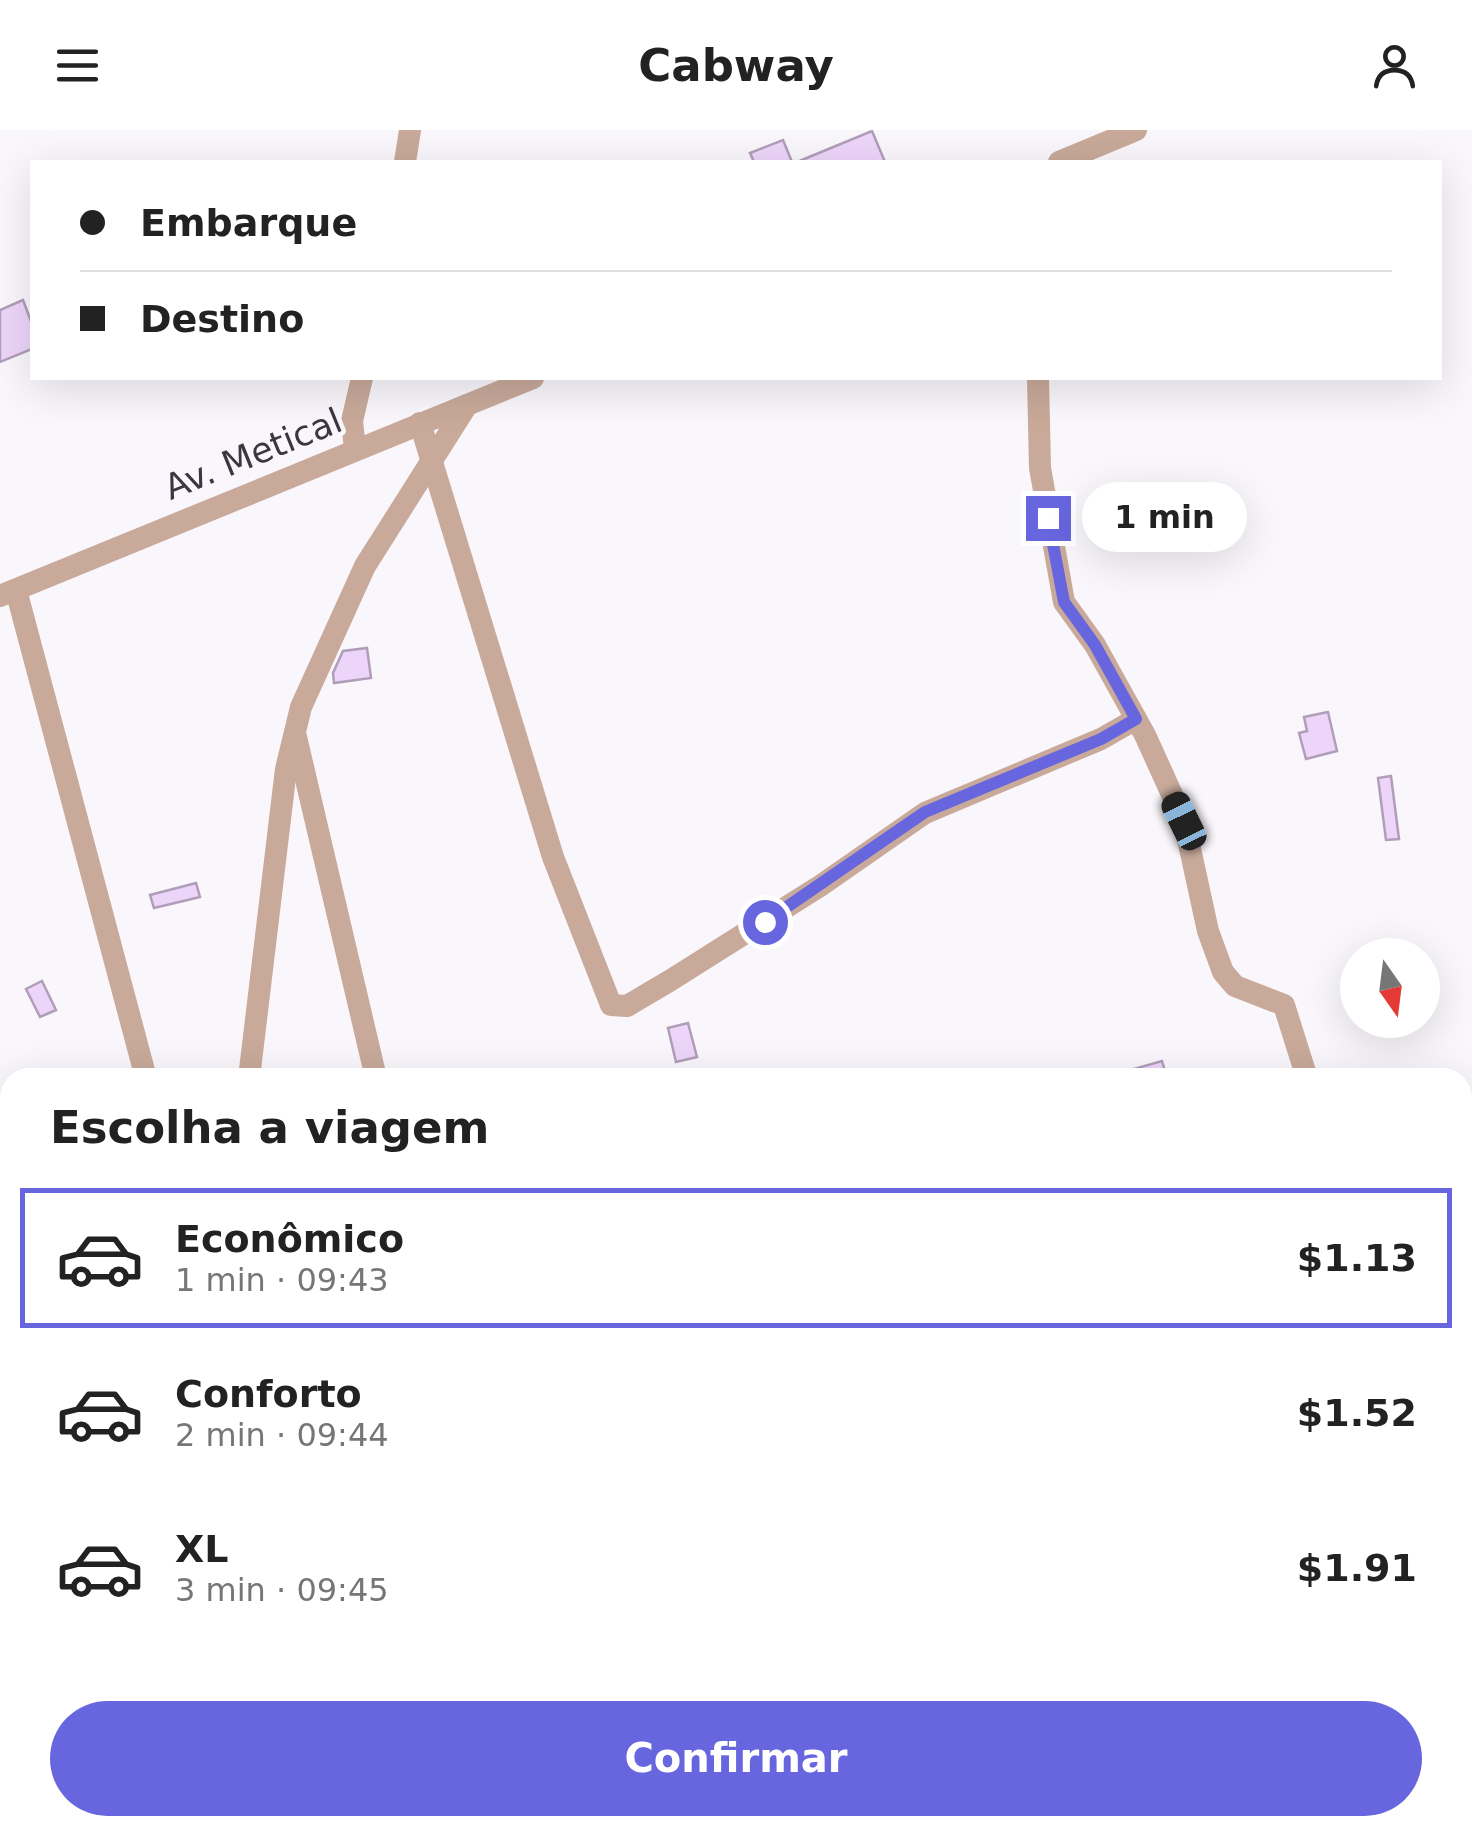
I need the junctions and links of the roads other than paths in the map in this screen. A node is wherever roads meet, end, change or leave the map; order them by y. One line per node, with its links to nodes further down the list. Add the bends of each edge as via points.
1 (410, 130): 3 (street)
2 (1136, 130): 4 (street)
3 (404, 160)
4 (1064, 160)
5 (362, 380): 10 (street, via 352,421)
6 (528, 380): 8 (street, Av. Metical)
7 (1038, 380): 13 (street, via 1040,468 1064,602)
8 (467, 404): 9 (street, Av. Metical); 11 (street)
9 (420, 422): 10 (street, Av. Metical); 11 (street)
10 (355, 449): 12 (street, Av. Metical)
11 (432, 462): 13 (street, via 553,857 611,1005 627,1006 688,970 925,812); 14 (street, via 365,566 309,687)
12 (8, 593): 15 (street)
13 (1136, 719): 18 (street, via 1189,833 1214,953 1234,986 1284,1004)
14 (295, 734): 16 (street); 17 (street)
15 (143, 1068)
16 (250, 1068)
17 (374, 1068)
18 (1303, 1068)

